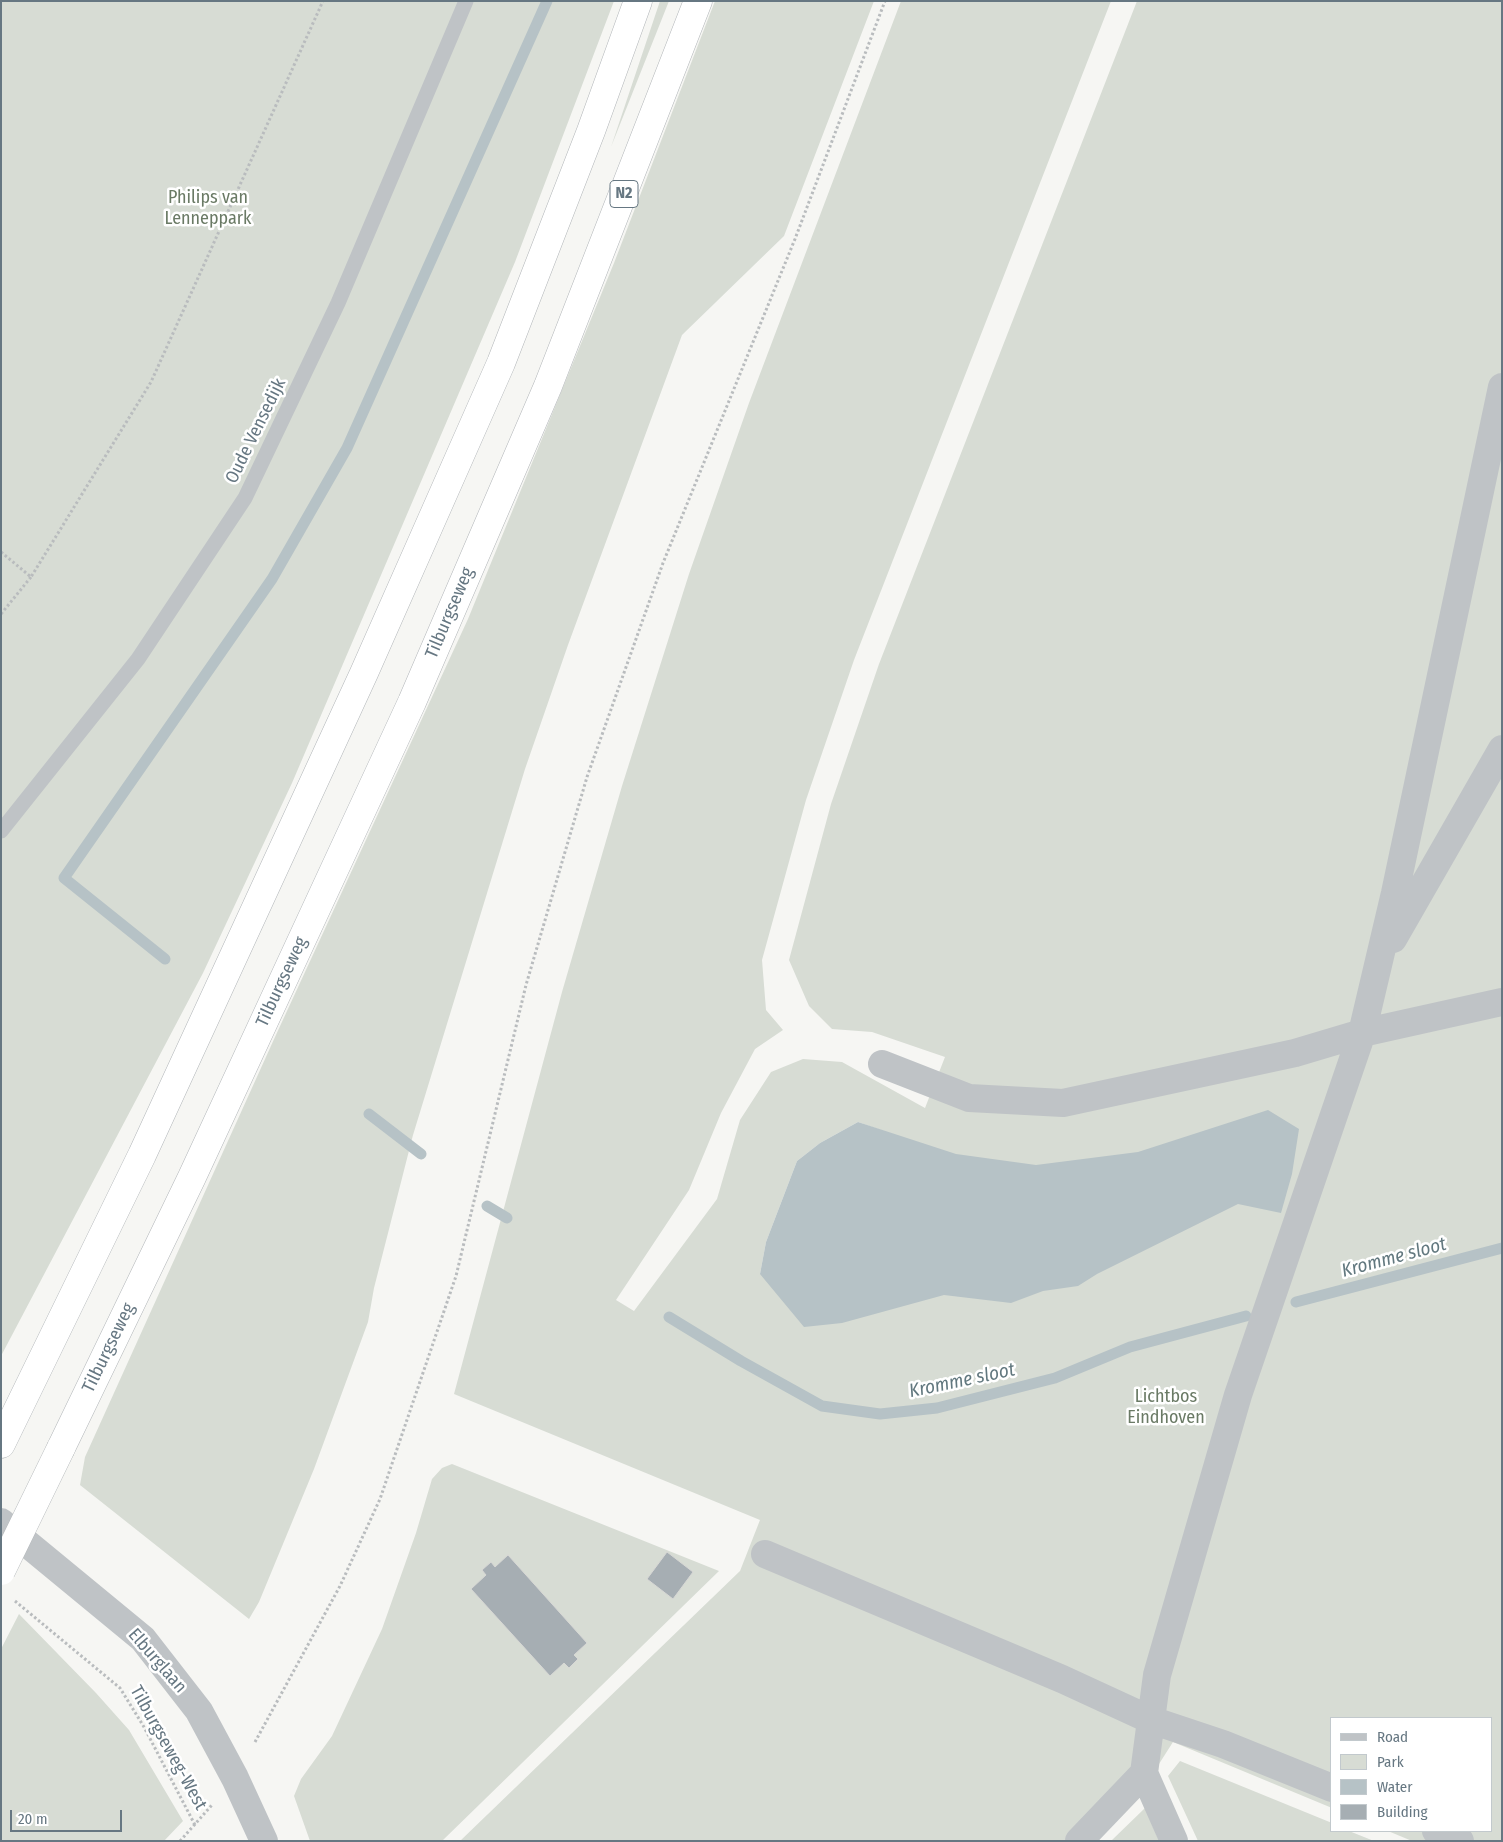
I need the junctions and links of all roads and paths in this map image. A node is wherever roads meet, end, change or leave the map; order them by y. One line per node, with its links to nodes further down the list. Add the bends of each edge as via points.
1 (323, 1): 8 (path, via 151,382)
2 (466, 1): 11 (lane, Oude Vensedijk, via 338,303 245,498 138,659)
3 (638, 1): 16 (highway, via 501,363 356,691 142,1155)
4 (698, 1): 19 (highway, Tilburgseweg / N2, bridge, via 548,386 412,702 62,1448)
5 (886, 1): 22 (path, via 795,239 664,563 587,777 526,985 456,1276 380,1499 340,1586)
6 (1502, 387): 12 (street)
7 (1, 552): 8 (path)
8 (31, 576): 9 (path)
9 (1, 614)
10 (1502, 749): 12 (street)
11 (1, 831)
12 (1378, 964): 14 (street)
13 (1502, 1002): 14 (street)
14 (1362, 1034): 15 (street, via 1295,1053 1063,1103 969,1098); 20 (street, via 1238,1394 1157,1675)
15 (882, 1064)
16 (1, 1444)
17 (1, 1522): 22 (street, Elburglaan, via 143,1639 199,1711)
18 (765, 1554): 20 (street, via 1062,1679)
19 (5, 1583): 24 (path, Tilburgseweg-West, via 120,1688)
20 (1151, 1720): 21 (street); 23 (street)
21 (1144, 1773): 28 (street); 29 (street)
22 (235, 1778): 24 (path); 27 (street, Elburglaan)
23 (1330, 1787)
24 (195, 1825): 26 (path)
25 (1438, 1832): 30 (street)
26 (180, 1841)
27 (264, 1841)
28 (1078, 1841)
29 (1174, 1841)
30 (1460, 1841)

